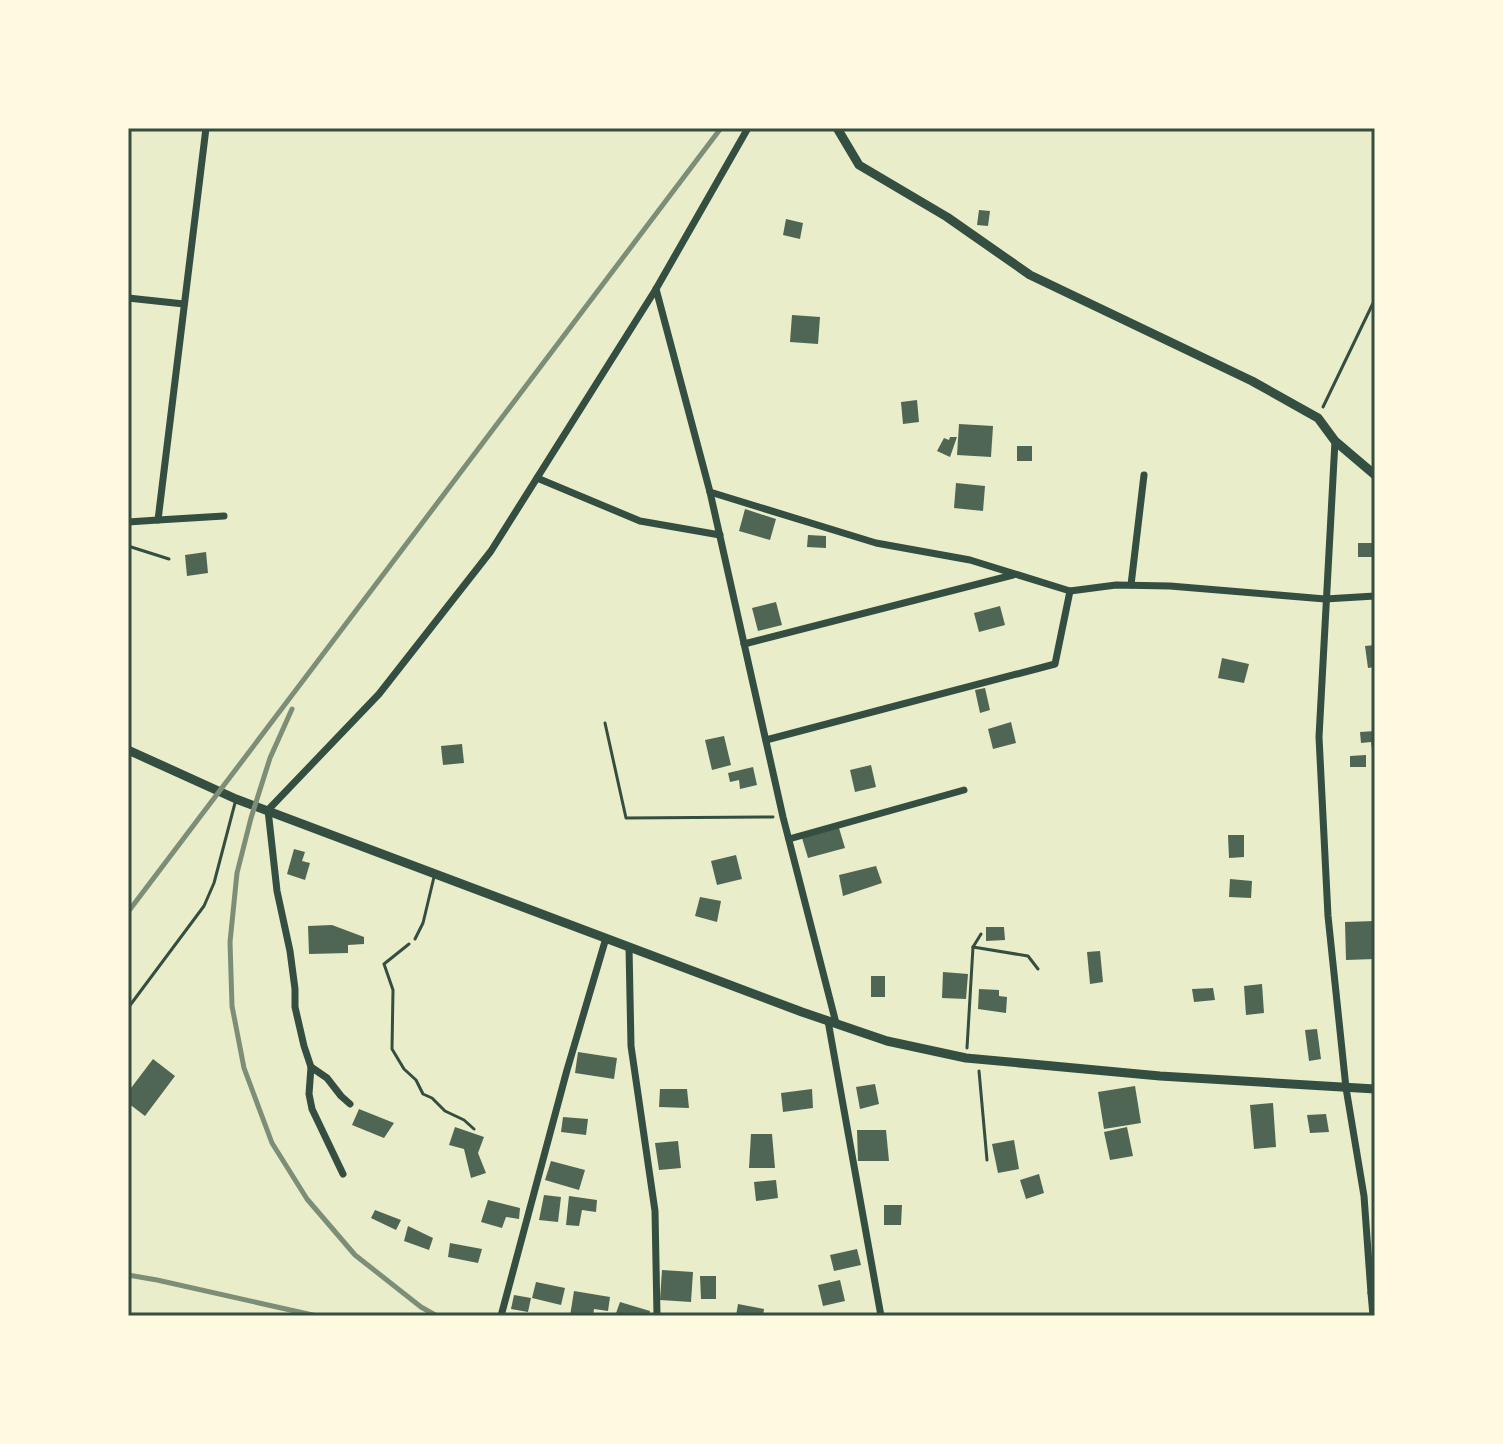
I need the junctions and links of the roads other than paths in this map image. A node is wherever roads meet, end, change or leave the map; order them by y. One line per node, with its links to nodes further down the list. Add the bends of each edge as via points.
1 (206, 128): 6 (street)
2 (748, 128): 4 (street)
3 (837, 128): 7 (street, via 859,165 1030,275 1252,381 1318,418)
4 (656, 289): 10 (street); 11 (street)
5 (128, 298): 6 (street)
6 (184, 304): 13 (street)
7 (1335, 441): 9 (street); 20 (street)
8 (1144, 475): 17 (street)
9 (1375, 475)
10 (537, 478): 15 (street, via 640,521); 26 (street, via 491,551 379,694)
11 (710, 492): 15 (street); 16 (street, via 876,543)
12 (224, 516): 13 (street)
13 (158, 520): 14 (street)
14 (128, 522)
15 (720, 535): 21 (street)
16 (1016, 574): 18 (street); 21 (street)
17 (1131, 585): 18 (street); 20 (street)
18 (1070, 591): 22 (street, via 1055,664)
19 (1375, 596): 20 (street)
20 (1325, 599): 35 (street, via 1319,737 1328,916)
21 (744, 644): 22 (street)
22 (766, 740): 27 (street)
23 (128, 750): 25 (street)
24 (964, 790): 27 (street)
25 (236, 799): 26 (street); 32 (lane, via 204,906)
26 (268, 810): 28 (street); 34 (street, via 295,1007)
27 (789, 839): 33 (street)
28 (435, 873): 29 (street); 30 (lane)
29 (606, 938): 31 (street); 40 (street)
30 (415, 939)
31 (629, 947): 33 (street); 41 (street, via 631,1046 655,1211)
32 (128, 1008)
33 (832, 1022): 35 (street, via 887,1041 966,1058); 42 (street)
34 (311, 1067): 37 (street); 38 (street, via 312,1109)
35 (1346, 1088): 36 (street); 39 (street)
36 (1375, 1089)
37 (350, 1104)
38 (343, 1174)
39 (1373, 1293): 43 (street)
40 (501, 1316)
41 (657, 1316)
42 (881, 1316)
43 (1373, 1316)

